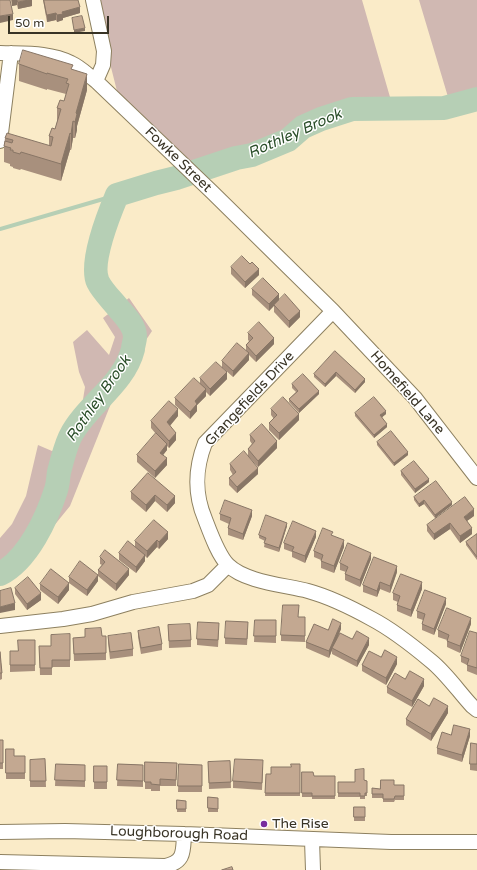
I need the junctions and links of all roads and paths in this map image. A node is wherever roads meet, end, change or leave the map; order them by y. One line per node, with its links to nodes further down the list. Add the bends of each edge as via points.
1 (94, 0): 3 (street, via 104,51 103,65)
2 (6, 53): 3 (street, Fowke Street, via 46,55 62,59 80,68); 4 (street)
3 (96, 81): 5 (street, Fowke Street)
4 (0, 141)
5 (333, 311): 6 (street, Homefield Lane, via 415,398); 7 (street, Grangefields Drive, via 205,443 199,458 198,494 213,540)
6 (477, 478)
7 (228, 565): 8 (street, via 208,585 193,591 132,602 92,614); 9 (street, Grangefields Drive, via 261,581 330,598 372,619 432,662)
8 (0, 626)
9 (477, 710)
10 (0, 832): 11 (street, Loughborough Road)
11 (184, 834): 12 (street, Loughborough Road); 14 (street, via 180,859 165,866)
12 (312, 840): 13 (street, Loughborough Road); 15 (street)
13 (477, 842)
14 (0, 862)
15 (313, 870)

